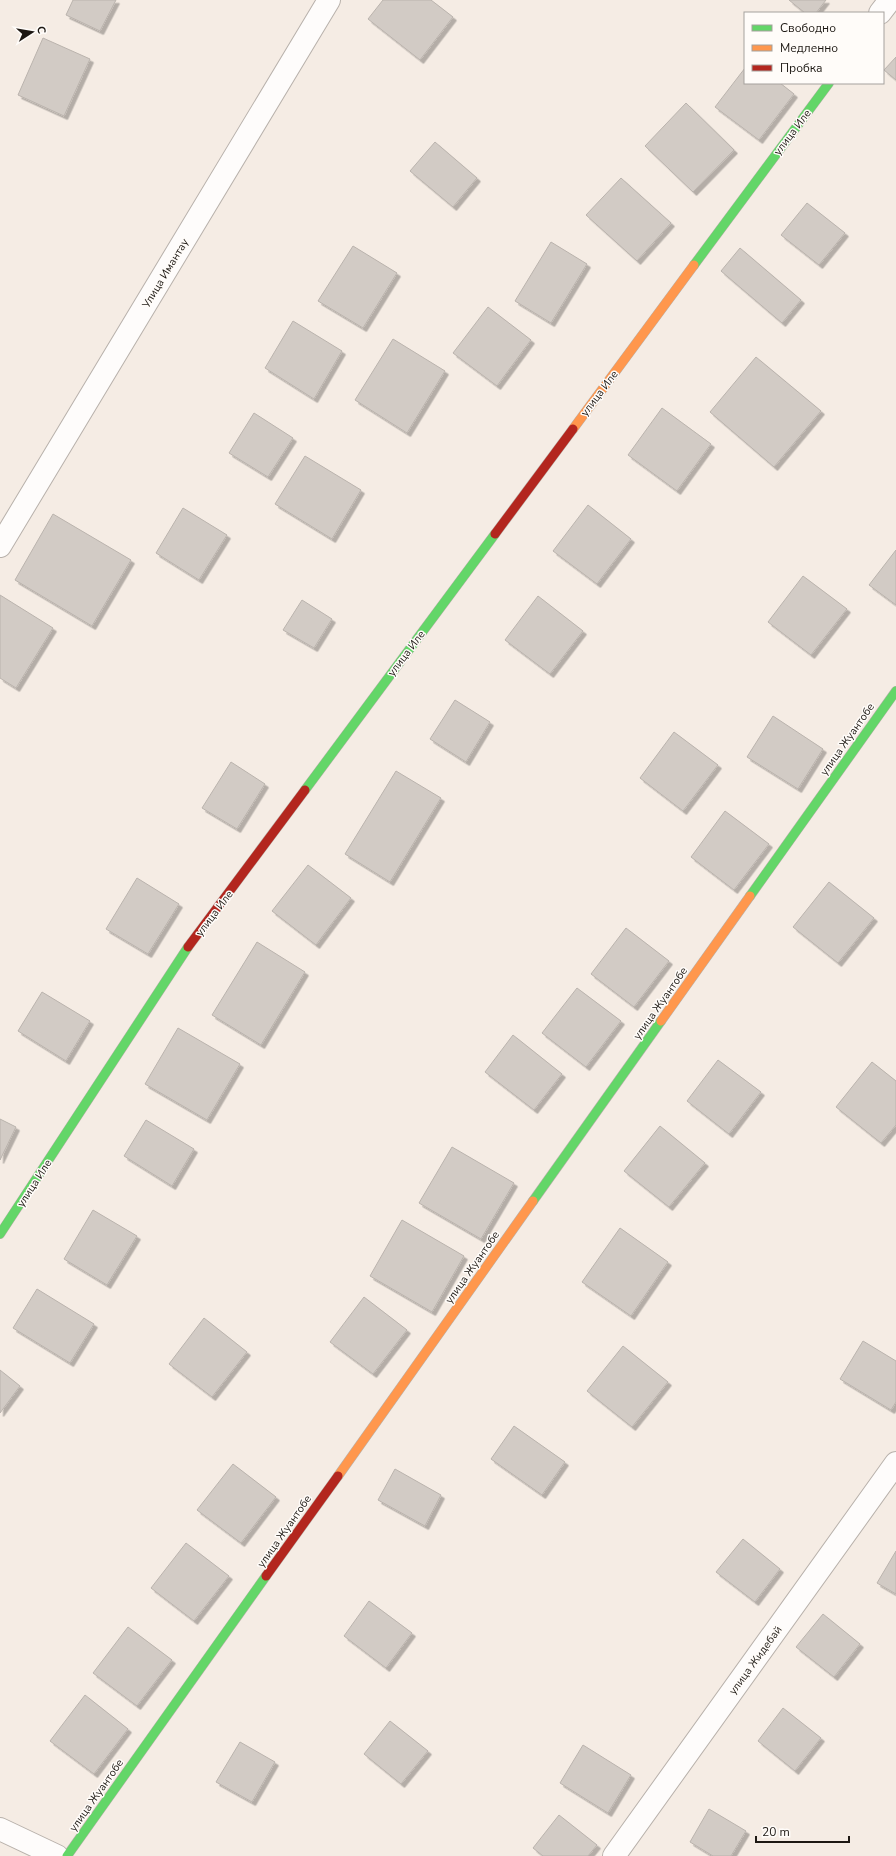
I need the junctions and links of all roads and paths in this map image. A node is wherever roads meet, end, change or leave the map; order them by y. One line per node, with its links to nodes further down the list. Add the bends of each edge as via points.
1 (329, 0): 5 (street, Улица Имантау)
2 (890, 0): 3 (street)
3 (881, 12)
4 (828, 84): 7 (street, улица Иле, via 185,952)
5 (0, 546)
6 (896, 691): 11 (street, улица Жуантобе)
7 (0, 1234)
8 (896, 1463): 12 (street, улица Жидебай)
9 (0, 1829): 10 (street)
10 (57, 1856)
11 (67, 1856)
12 (614, 1856)

